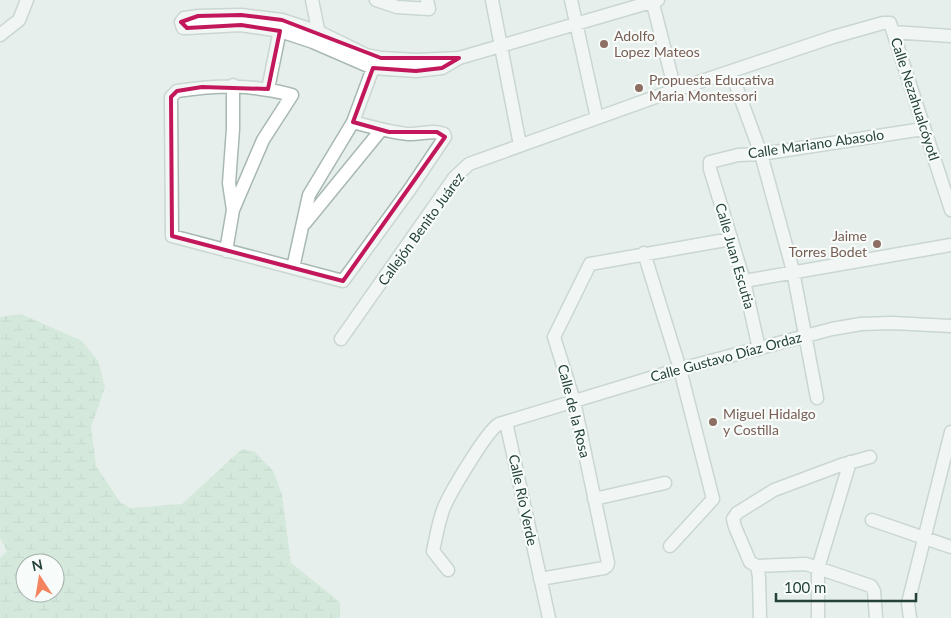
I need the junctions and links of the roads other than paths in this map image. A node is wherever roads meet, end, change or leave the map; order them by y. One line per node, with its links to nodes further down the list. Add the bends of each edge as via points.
1 (27, 0): 13 (street, via 19,20)
2 (312, 0): 11 (street)
3 (376, 0): 7 (street, via 397,7)
4 (492, 0): 16 (street)
5 (571, 0): 9 (street)
6 (654, 1): 9 (street); 22 (street)
7 (428, 5)
8 (883, 23): 12 (street, Calle Nezahualcóyotl, via 890,24); 19 (street, Callejón Benito Juárez)
9 (576, 25): 16 (street); 23 (street)
10 (281, 26): 10 (street, via 232,15 198,16 184,18 181,22 183,28); 11 (street); 15 (street); 21 (street)
11 (319, 32): 15 (street); 17 (street, via 381,58)
12 (893, 32): 14 (street); 25 (street, Calle Nezahualcóyotl)
13 (0, 35)
14 (951, 36)
15 (321, 46): 18 (street)
16 (501, 46): 17 (street); 27 (street)
17 (459, 58): 18 (street, via 442,68 416,71)
18 (373, 68): 24 (street)
19 (731, 72): 22 (street, Callejón Benito Juárez); 28 (street)
20 (233, 85): 21 (street); 30 (street, via 228,183); 35 (street, via 177,91 171,97 172,236)
21 (268, 89): 30 (street, via 292,95 263,140)
22 (675, 90): 23 (street, Callejón Benito Juárez)
23 (597, 118): 27 (street, Callejón Benito Juárez)
24 (353, 122): 26 (street); 32 (street, via 309,195)
25 (924, 129): 28 (street, Calle Mariano Abasolo); 31 (street, Calle Nezahualcóyotl)
26 (381, 130): 32 (street); 37 (street, via 411,134 437,132 445,137 343,281)
27 (520, 145): 42 (street, Callejón Benito Juárez, via 469,164 454,178)
28 (761, 154): 29 (street, Calle Mariano Abasolo, via 738,155); 38 (street)
29 (710, 162): 33 (street, Calle Juan Escutia)
30 (233, 210): 35 (street)
31 (951, 210)
32 (303, 226): 37 (street)
33 (731, 239): 36 (street); 39 (street, Calle Juan Escutia)
34 (951, 245): 38 (street)
35 (226, 251): 37 (street)
36 (644, 253): 44 (street); 46 (street, Calle de la Rosa, via 590,264 554,337)
37 (293, 268)
38 (793, 271): 39 (street); 41 (street)
39 (744, 281): 43 (street, Calle Juan Escutia)
40 (951, 326): 41 (street, Calle Gustavo Díaz Ordaz, via 861,324)
41 (806, 335): 43 (street, Calle Gustavo Díaz Ordaz); 45 (street)
42 (341, 339)
43 (759, 349): 44 (street, Calle Gustavo Díaz Ordaz)
44 (680, 369): 46 (street, Calle Gustavo Díaz Ordaz); 55 (street, via 713,499)
45 (817, 398)
46 (574, 401): 47 (street, Calle Gustavo Díaz Ordaz); 52 (street, Calle de la Rosa)
47 (506, 422): 59 (street, Calle Gustavo Díaz Ordaz, via 494,427 485,438 443,508 432,551); 60 (street, Calle Río Verde)
48 (951, 432): 54 (street)
49 (870, 457): 50 (street)
50 (850, 462): 57 (street, via 774,490 737,513 733,519 735,527 750,562); 58 (street)
51 (664, 483): 52 (street)
52 (594, 499): 60 (street, Calle de la Rosa, via 607,566)
53 (872, 520): 54 (street)
54 (923, 538): 56 (street); 65 (street, via 908,603)
55 (670, 546)
56 (951, 547)
57 (757, 566): 58 (street, via 806,564); 62 (street)
58 (818, 568): 63 (street); 64 (street, via 871,586)
59 (448, 570)
60 (540, 579): 61 (street, Calle Río Verde)
61 (549, 618)
62 (760, 618)
63 (818, 618)
64 (876, 618)
65 (911, 618)

